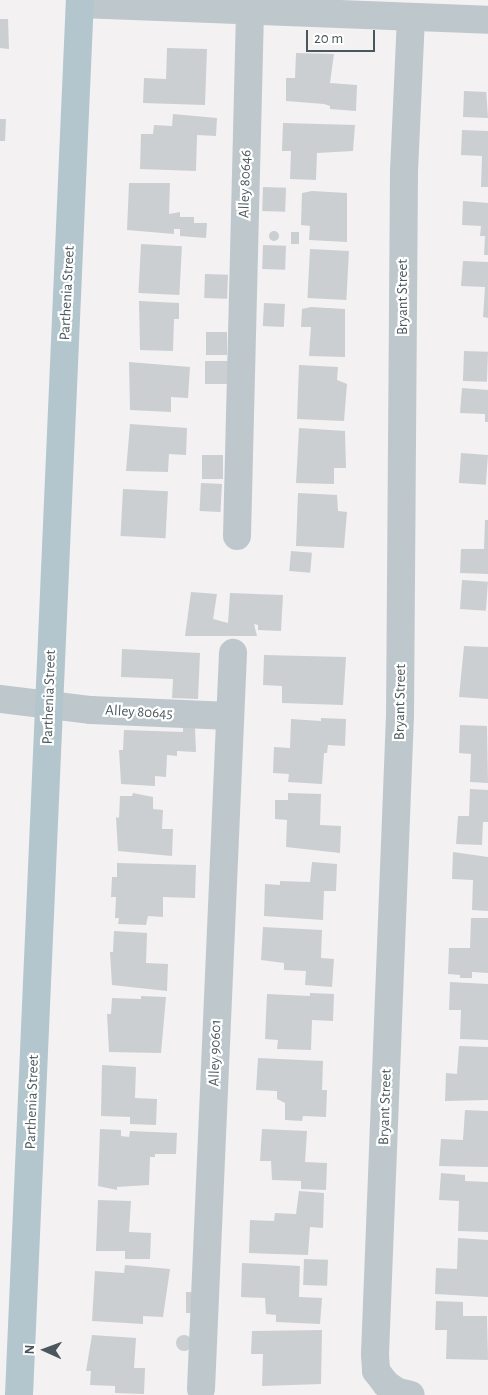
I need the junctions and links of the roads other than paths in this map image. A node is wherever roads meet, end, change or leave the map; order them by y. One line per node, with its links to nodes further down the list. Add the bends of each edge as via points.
1 (80, 2): 2 (street); 8 (main road, Parthenia Street)
2 (250, 10): 3 (street); 5 (street, Alley 80646)
3 (411, 17): 4 (street); 12 (street, Bryant Street, via 404,171 400,715 375,1355 376,1371 386,1384)
4 (488, 20)
5 (237, 536)
6 (232, 653): 9 (street, Alley 90601)
7 (0, 699): 8 (street, Alley 80645)
8 (49, 703): 9 (street, Alley 80645, via 91,710); 11 (main road, Parthenia Street)
9 (230, 716): 10 (street, Alley 90601)
10 (201, 1389)
11 (19, 1395)
12 (411, 1395)

